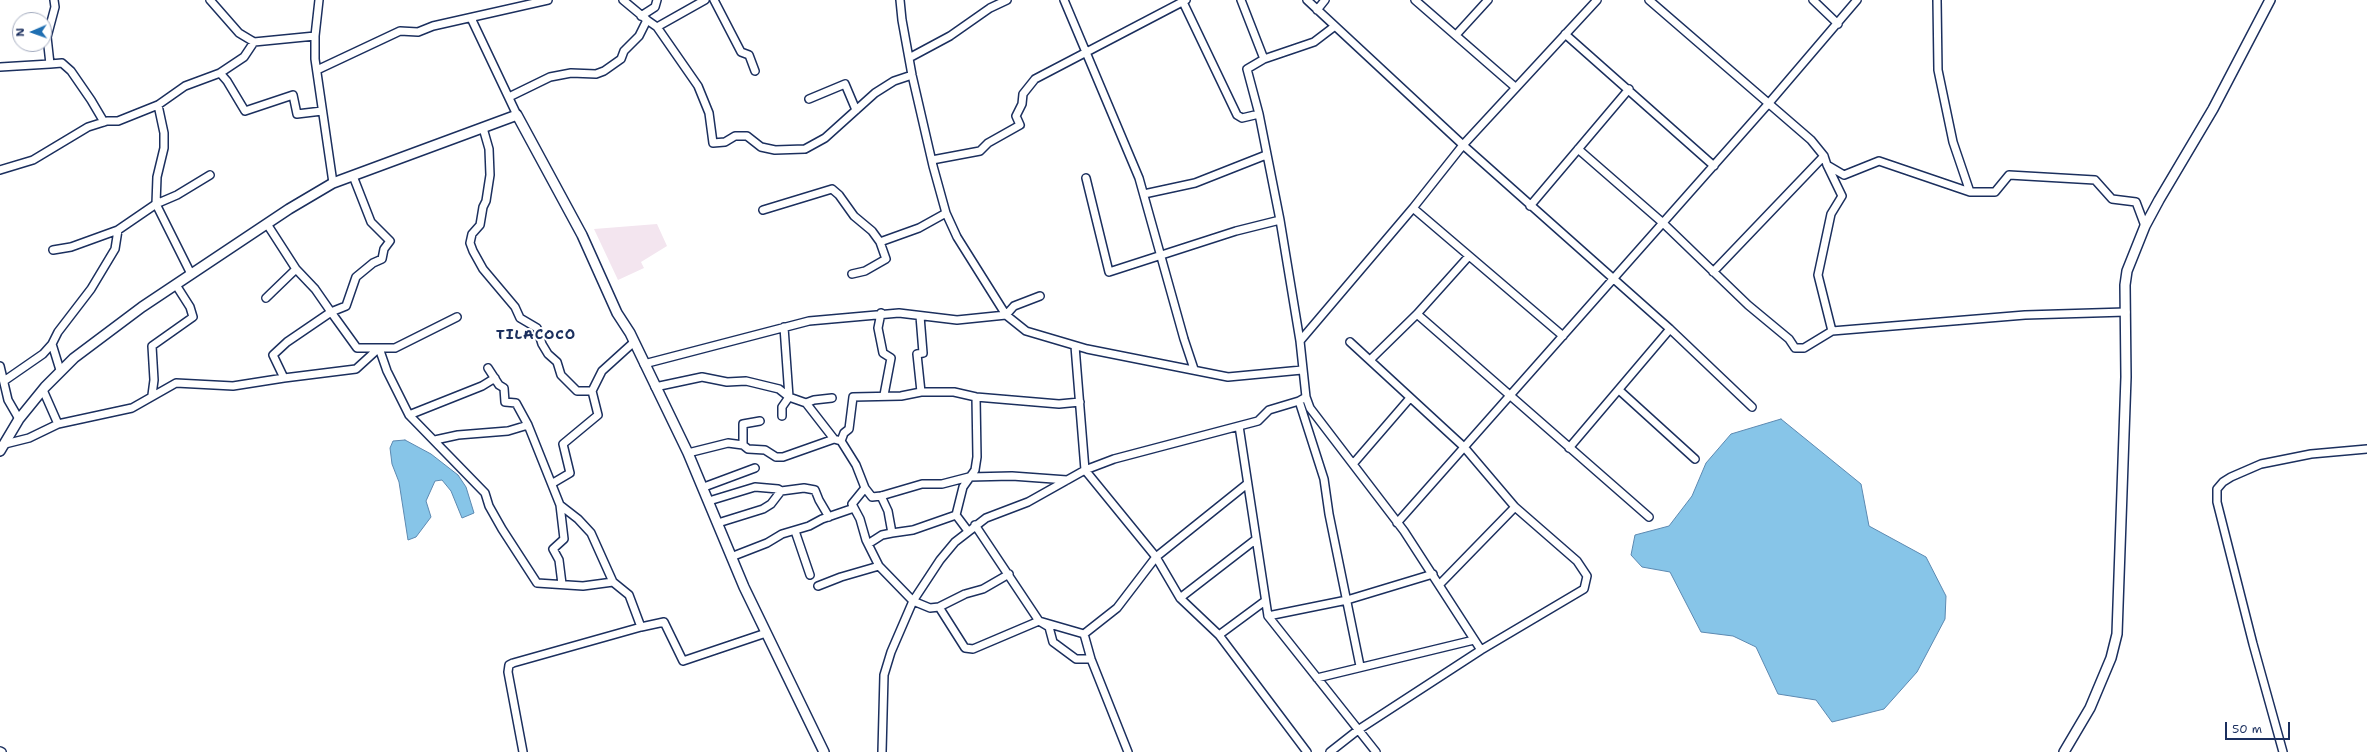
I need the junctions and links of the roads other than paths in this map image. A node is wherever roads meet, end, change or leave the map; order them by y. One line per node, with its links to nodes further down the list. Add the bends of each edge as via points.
1 (54, 0): 37 (street, via 55,7 47,38)
2 (210, 0): 33 (street, via 239,33)
3 (319, 0): 32 (street)
4 (548, 0): 25 (street)
5 (623, 0): 26 (street)
6 (657, 0): 26 (street, via 655,7)
7 (705, 0): 29 (street)
8 (714, 0): 40 (street, via 741,52 748,55)
9 (900, 0): 35 (street)
10 (1007, 0): 35 (street)
11 (1064, 0): 34 (street)
12 (1241, 0): 36 (street)
13 (1307, 0): 24 (street)
14 (1325, 0): 24 (street)
15 (1415, 0): 31 (street)
16 (1488, 0): 31 (street)
17 (1597, 0): 30 (street)
18 (1648, 0): 47 (street)
19 (1813, 0): 27 (street)
20 (1857, 0): 27 (street)
21 (1937, 0): 67 (street, via 1938,70 1953,142)
22 (2270, 0): 77 (street, via 2213,109)
23 (1185, 1): 34 (street); 51 (street, via 1237,115 1245,118)
24 (1317, 10): 28 (street)
25 (471, 18): 39 (street, via 418,32 400,32); 45 (street)
26 (644, 18): 29 (street); 45 (street, via 639,36 624,51 621,59 604,71 596,74 571,73 550,77)
27 (1838, 24): 47 (street)
28 (1335, 26): 36 (street, via 1314,42); 55 (street)
29 (657, 27): 49 (street, via 698,86 709,113 713,143 724,142 736,136 748,136 761,146 774,150 805,149 825,138)
30 (1565, 34): 43 (street); 44 (street)
31 (1456, 35): 43 (street)
32 (315, 36): 33 (street); 39 (street)
33 (254, 42): 41 (street, via 244,57)
34 (1087, 51): 59 (street, via 1035,78 1028,85 1016,116 1020,126 974,153); 68 (street, via 1137,171)
35 (909, 58): 42 (street)
36 (1264, 58): 51 (street, via 1247,69)
37 (50, 64): 38 (street); 53 (street, via 62,63 71,71)
38 (0, 66)
39 (317, 70): 50 (street)
40 (755, 71)
41 (220, 72): 48 (street, via 186,86); 50 (street, via 245,111 292,95 297,114)
42 (912, 75): 49 (street, via 894,81); 59 (street)
43 (1515, 87): 55 (street)
44 (1629, 89): 56 (street); 61 (street)
45 (509, 97): 52 (street)
46 (809, 98): 49 (street, via 845,84)
47 (1769, 103): 58 (street, via 1811,140); 61 (street)
48 (158, 106): 53 (street, via 118,121); 69 (street, via 164,133 164,148 157,177)
49 (856, 110)
50 (322, 111): 66 (street)
51 (1259, 114): 57 (street)
52 (517, 115): 54 (street); 103 (street, via 582,235 616,313)
53 (104, 122): 62 (street, via 88,127 33,160)
54 (483, 128): 64 (street); 121 (street, via 489,149 490,175 480,224 472,234 470,243 473,251 483,268 515,307 520,318 537,328 542,344 557,362 562,375 577,391)
55 (1463, 145): 70 (street); 71 (street)
56 (1578, 149): 70 (street); 75 (street)
57 (1266, 155): 68 (street, via 1188,185); 74 (street)
58 (1824, 156): 60 (street); 84 (street)
59 (932, 160): 73 (street)
60 (1827, 165): 67 (street, via 1844,175 1879,161); 100 (street, via 1842,196 1831,214 1818,275)
61 (1714, 166): 75 (street)
62 (0, 170)
63 (210, 175): 69 (street, via 177,195)
64 (353, 176): 66 (street); 91 (street, via 371,222 390,241 384,249 382,259 356,277 346,306)
65 (1086, 178): 81 (street, via 1109,272)
66 (333, 183): 76 (street)
67 (1970, 192): 77 (street, via 1995,192 2009,175 2095,180 2112,200 2136,202)
68 (1144, 194): 81 (street)
69 (156, 204): 78 (street); 85 (street)
70 (1530, 206): 87 (street)
71 (1413, 208): 82 (street); 102 (street)
72 (763, 210): 79 (street, via 832,188 854,216 872,231)
73 (946, 213): 79 (street, via 919,228); 95 (street, via 957,237)
74 (1280, 220): 81 (street, via 1236,231); 102 (street)
75 (1663, 223): 84 (street); 87 (street)
76 (267, 224): 83 (street); 85 (street)
77 (2145, 226): 92 (street, via 2127,271)
78 (118, 230): 80 (street, via 71,247); 105 (street, via 115,249)
79 (880, 242): 86 (street, via 886,259 865,271)
80 (53, 250)
81 (1161, 256): 113 (street)
82 (1469, 256): 94 (street); 101 (street)
83 (296, 269): 90 (street); 91 (street, via 315,289)
84 (1713, 272): 100 (street, via 1789,338 1795,348 1804,348)
85 (191, 274): 88 (street)
86 (852, 274)
87 (1612, 280): 99 (street); 101 (street)
88 (176, 285): 112 (street, via 108,331); 123 (street, via 190,307 193,317 152,346)
89 (1040, 296): 95 (street, via 1014,306)
90 (266, 298)
91 (331, 312): 107 (street, via 357,348); 115 (street, via 287,342 273,355)
92 (2126, 312): 100 (street, via 2025,315); 210 (street, via 2117,634 2111,658 2090,708)
93 (881, 313): 96 (street, via 899,312); 98 (street, via 809,322); 124 (street, via 878,328 883,353 891,358)
94 (1417, 314): 108 (street); 125 (street)
95 (1006, 315): 96 (street, via 957,320); 106 (street, via 1026,331)
96 (920, 316): 122 (street, via 923,353 917,354)
97 (458, 317): 107 (street, via 395,348)
98 (784, 328): 109 (street); 126 (street)
99 (1670, 329): 120 (street); 133 (street)
100 (1832, 331)
101 (1563, 336): 125 (street)
102 (1300, 341): 114 (street)
103 (634, 342): 109 (street); 121 (street, via 602,371)
104 (1350, 342): 108 (street)
105 (52, 344): 112 (street); 117 (street)
106 (1075, 346): 113 (street, via 1158,365); 131 (street)
107 (379, 348): 115 (street, via 356,369); 134 (street, via 387,371)
108 (1370, 360): 129 (street)
109 (644, 364): 118 (street)
110 (0, 366): 117 (street)
111 (488, 368): 116 (street)
112 (60, 370): 119 (street)
113 (1194, 370): 114 (street, via 1228,377)
114 (1302, 370): 130 (street)
115 (284, 378): 123 (street, via 233,386 180,382)
116 (495, 378): 134 (street, via 482,386); 139 (street, via 504,388 505,402 516,403)
117 (3, 386): 136 (street)
118 (655, 387): 126 (street, via 702,377 727,382 746,381 779,390); 148 (street)
119 (43, 390): 136 (street); 138 (street)
120 (1619, 390): 146 (street); 149 (street)
121 (592, 391): 155 (street, via 598,415 563,444 570,473)
122 (921, 392): 124 (street, via 901,396); 127 (street, via 954,392)
123 (152, 395): 138 (street, via 147,401 132,408)
124 (884, 395): 142 (street, via 853,397 849,429)
125 (1510, 396): 144 (street); 146 (street)
126 (789, 397): 132 (street); 135 (street, via 782,407)
127 (976, 397): 131 (street, via 1059,404); 153 (street, via 977,457 975,470)
128 (832, 398): 132 (street)
129 (1410, 398): 144 (street); 150 (street)
130 (1303, 399): 140 (street, via 1270,410 1258,421); 150 (street); 187 (street, via 1324,479)
131 (1080, 402): 152 (street)
132 (806, 403): 142 (street)
133 (1752, 407)
134 (410, 415): 141 (street)
135 (782, 416)
136 (19, 419): 145 (street)
137 (760, 421): 143 (street, via 743,424)
138 (58, 424): 145 (street)
139 (528, 425): 141 (street, via 508,431 458,435); 155 (street)
140 (1239, 426): 152 (street, via 1114,459); 156 (street)
141 (435, 440): 183 (street, via 485,493 499,524 537,584)
142 (837, 440): 143 (street, via 776,457 765,450 748,449); 158 (street, via 856,465)
143 (743, 445): 148 (street, via 728,443)
144 (1464, 447): 163 (street); 169 (street)
145 (3, 448)
146 (1569, 448): 167 (street)
147 (2367, 449): 211 (street, via 2311,454 2260,464 2231,477 2217,489 2217,502)
148 (688, 453): 157 (street)
149 (1695, 459)
150 (1353, 464): 169 (street)
151 (755, 468): 157 (street)
152 (1085, 470): 154 (street); 177 (street)
153 (969, 477): 154 (street, via 1012,476); 160 (street, via 942,484 922,484); 165 (street, via 963,487)
154 (1067, 480): 170 (street, via 1028,502)
155 (553, 483): 162 (street)
156 (1247, 484): 174 (street); 177 (street)
157 (704, 487): 161 (street)
158 (865, 488): 160 (street, via 872,496); 164 (street, via 854,500)
159 (781, 491): 161 (street, via 754,487); 166 (street, via 804,488 815,490); 168 (street, via 771,504 763,509)
160 (881, 496): 173 (street, via 888,511)
161 (709, 501): 168 (street)
162 (560, 505): 182 (street, via 591,533); 183 (street, via 564,539 553,549 559,560)
163 (1515, 507): 184 (street); 198 (street, via 1577,561 1587,576 1584,589)
164 (854, 508): 166 (street); 175 (street)
165 (956, 515): 172 (street); 173 (street, via 914,530)
166 (829, 517): 171 (street)
167 (1649, 517)
168 (718, 523): 176 (street)
169 (1397, 523): 180 (street)
170 (975, 525): 172 (street); 179 (street)
171 (795, 531): 176 (street, via 782,534); 181 (street)
172 (968, 531): 188 (street, via 940,560)
173 (892, 533): 175 (street, via 882,535)
174 (1255, 540): 186 (street); 189 (street)
175 (868, 544): 178 (street)
176 (731, 557): 194 (street)
177 (1156, 557): 186 (street); 195 (street, via 1118,608)
178 (879, 566): 185 (street, via 841,576); 188 (street)
179 (1009, 574): 190 (street, via 983,589 965,594); 192 (street)
180 (1433, 574): 184 (street); 187 (street)
181 (810, 575)
182 (613, 582): 183 (street, via 583,586); 193 (street, via 629,595)
183 (562, 584)
184 (1440, 584): 197 (street)
185 (818, 586)
186 (1180, 598): 196 (street)
187 (1347, 600): 191 (street); 200 (street)
188 (913, 601): 190 (street, via 930,608); 205 (street, via 896,638 884,675)
189 (1265, 601): 191 (street); 196 (street)
190 (939, 607): 192 (street, via 965,648 973,649)
191 (1268, 616): 201 (street)
192 (1039, 621): 195 (street); 199 (street, via 1050,627 1053,642 1076,659)
193 (641, 627): 194 (street, via 664,622 683,660); 203 (street, via 510,665 508,672)
194 (766, 633): 204 (street)
195 (1084, 634): 199 (street)
196 (1219, 635): 207 (street)
197 (1474, 640): 198 (street); 200 (street)
198 (1481, 650): 202 (street)
199 (1091, 659): 206 (street)
200 (1360, 666): 201 (street)
201 (1317, 678): 202 (street)
202 (1358, 730): 208 (street); 209 (street)
203 (523, 752)
204 (824, 752)
205 (882, 752)
206 (1128, 752)
207 (1307, 752)
208 (1330, 752)
209 (1376, 752)
210 (2064, 752)
211 (2283, 752)

